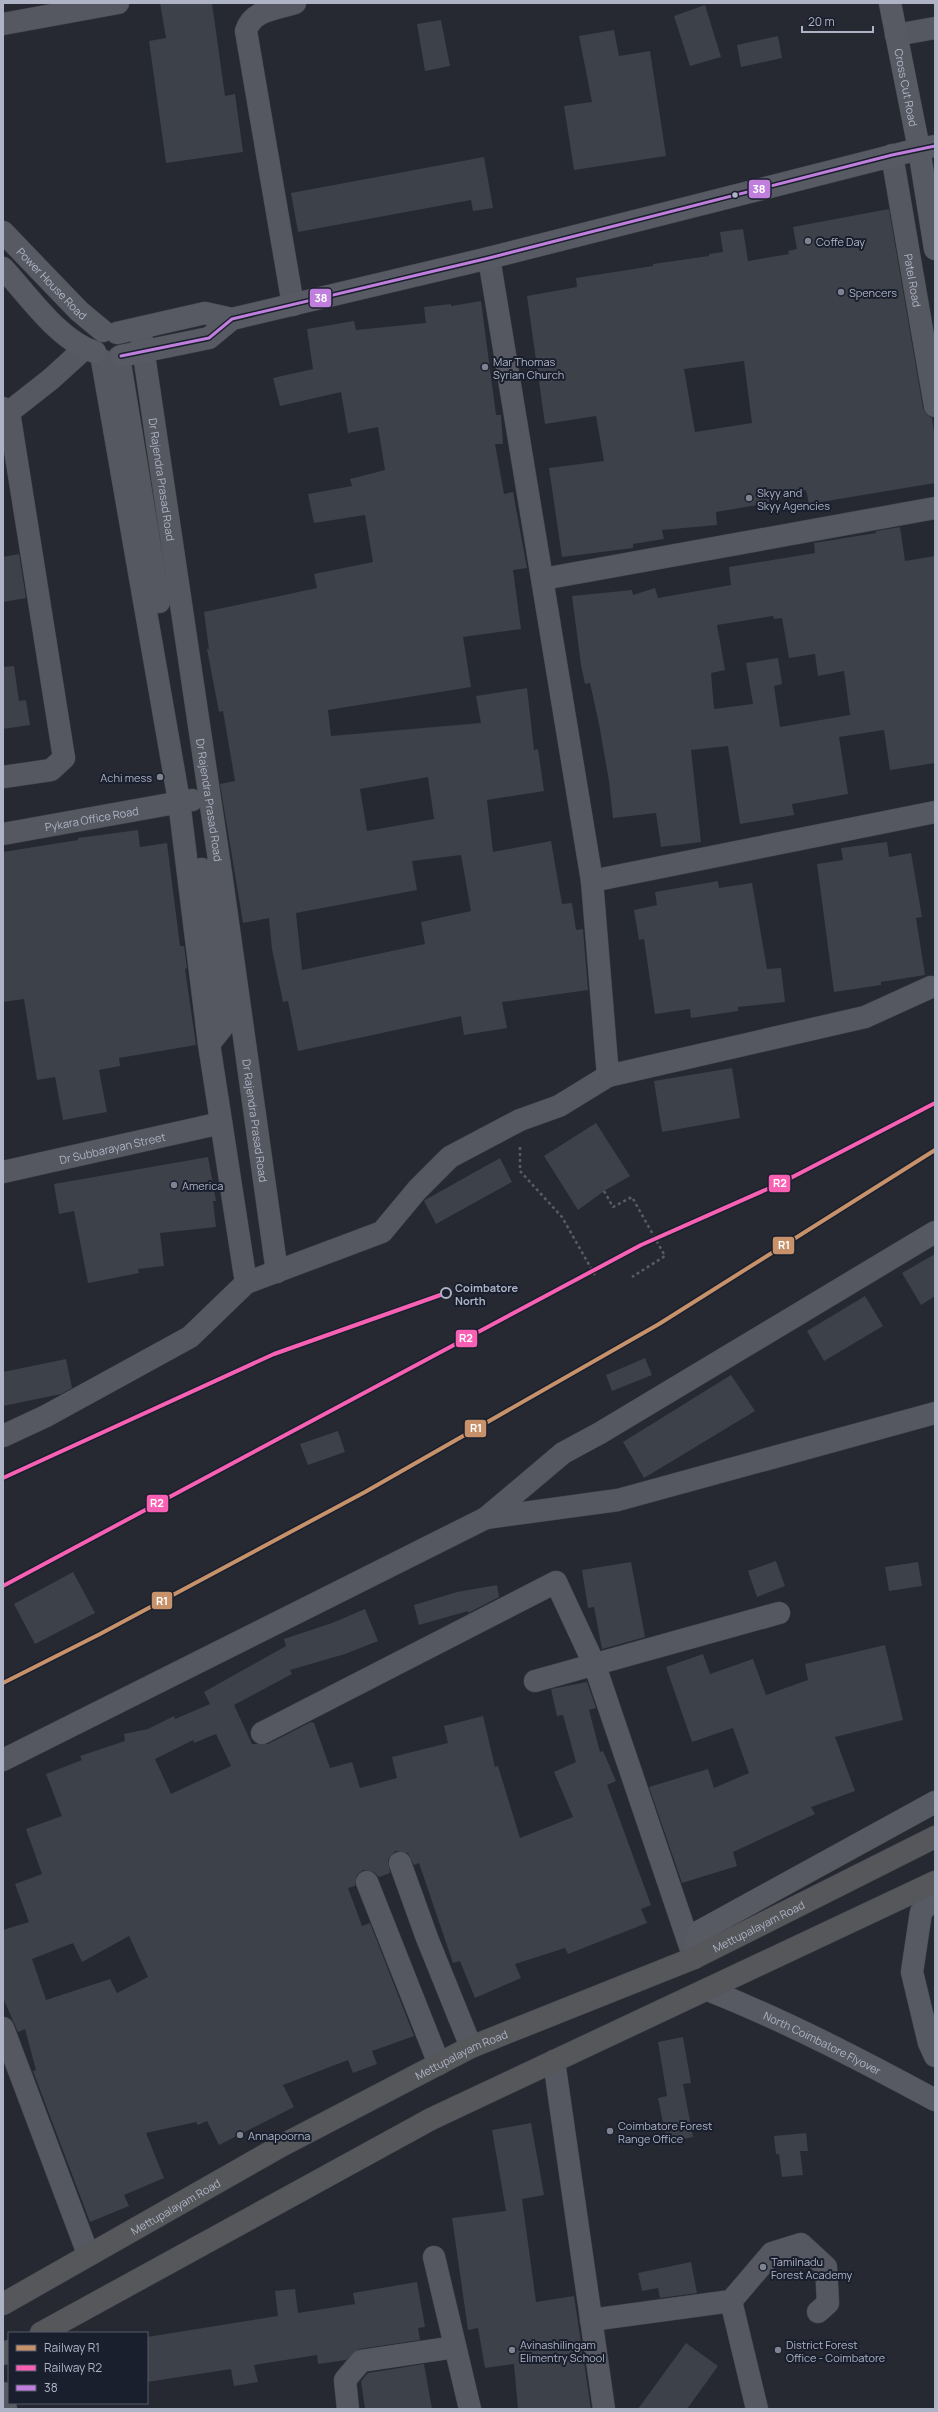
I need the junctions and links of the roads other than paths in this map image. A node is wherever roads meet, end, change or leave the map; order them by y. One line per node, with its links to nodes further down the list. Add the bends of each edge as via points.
1 (118, 3): 4 (street)
2 (295, 3): 13 (street, via 255,15 248,22 246,31)
3 (890, 3): 6 (main road, Cross Cut Road)
4 (3, 24)
5 (935, 28): 6 (street)
6 (896, 35): 7 (main road, Cross Cut Road)
7 (927, 148): 8 (main road); 10 (main road)
8 (892, 155): 11 (main road); 19 (street, Patel Road)
9 (3, 232): 16 (main road, Power House Road, via 79,311)
10 (935, 249)
11 (490, 258): 13 (main road); 22 (street)
12 (3, 268): 18 (main road, via 61,331)
13 (293, 305): 14 (main road)
14 (232, 320): 15 (main road, via 205,313); 17 (main road, via 209,338)
15 (140, 328): 16 (main road); 17 (street, Dr Rajendra Prasad Road)
16 (110, 332): 18 (main road, via 95,338 93,348); 18 (main road, via 124,341)
17 (144, 351): 18 (main road); 33 (street, Dr Rajendra Prasad Road)
18 (104, 355): 20 (street, via 51,379); 24 (street, via 135,505)
19 (935, 406)
20 (6, 410): 23 (street, via 64,758 51,770)
21 (935, 508): 22 (street)
22 (543, 579): 27 (street)
23 (3, 778)
24 (186, 800): 26 (street, Pykara Office Road); 30 (street, via 209,1044)
25 (935, 812): 27 (street)
26 (3, 834)
27 (592, 881): 29 (street)
28 (931, 987): 29 (street, via 865,1017)
29 (608, 1076): 33 (street, via 559,1106 520,1120 450,1157 417,1190 382,1232)
30 (221, 1123): 31 (street, Dr Subbarayan Street); 34 (street)
31 (3, 1172)
32 (935, 1232): 37 (street, via 563,1453)
33 (277, 1272): 34 (street)
34 (246, 1283): 36 (street, via 190,1337 46,1416)
35 (935, 1413): 37 (street, via 618,1500)
36 (3, 1436)
37 (486, 1518): 42 (street)
38 (779, 1613): 39 (street)
39 (595, 1666): 40 (street); 41 (street, via 556,1582); 49 (street)
40 (535, 1681)
41 (262, 1733)
42 (3, 1760)
43 (935, 1802): 49 (main road, via 700,1931)
44 (935, 1838): 49 (highway, Mettupalayam Road)
45 (400, 1862): 52 (street, via 427,1938)
46 (366, 1882): 55 (street)
47 (935, 1882): 50 (highway)
48 (935, 1898): 53 (main road, via 921,1912 912,1972 929,2043)
49 (694, 1958): 52 (highway, Mettupalayam Road)
50 (708, 1990): 54 (highway); 56 (main road, North Coimbatore Flyover, via 784,2023)
51 (3, 2028): 57 (street)
52 (471, 2047): 55 (highway, Mettupalayam Road)
53 (935, 2056)
54 (554, 2061): 62 (street); 63 (highway, via 431,2119)
55 (439, 2064): 57 (highway, Mettupalayam Road, via 281,2146)
56 (935, 2100)
57 (88, 2254): 60 (highway, Mettupalayam Road)
58 (434, 2257): 64 (street)
59 (731, 2301): 61 (street, via 772,2253 801,2244 826,2267 828,2303); 62 (street); 70 (street)
60 (3, 2304)
61 (818, 2312)
62 (591, 2320): 69 (street)
63 (43, 2332)
64 (455, 2347): 67 (street, via 361,2361 345,2380); 68 (street)
65 (3, 2393): 66 (main road)
66 (6, 2409)
67 (348, 2409)
68 (470, 2409)
69 (604, 2409)
70 (757, 2409)

